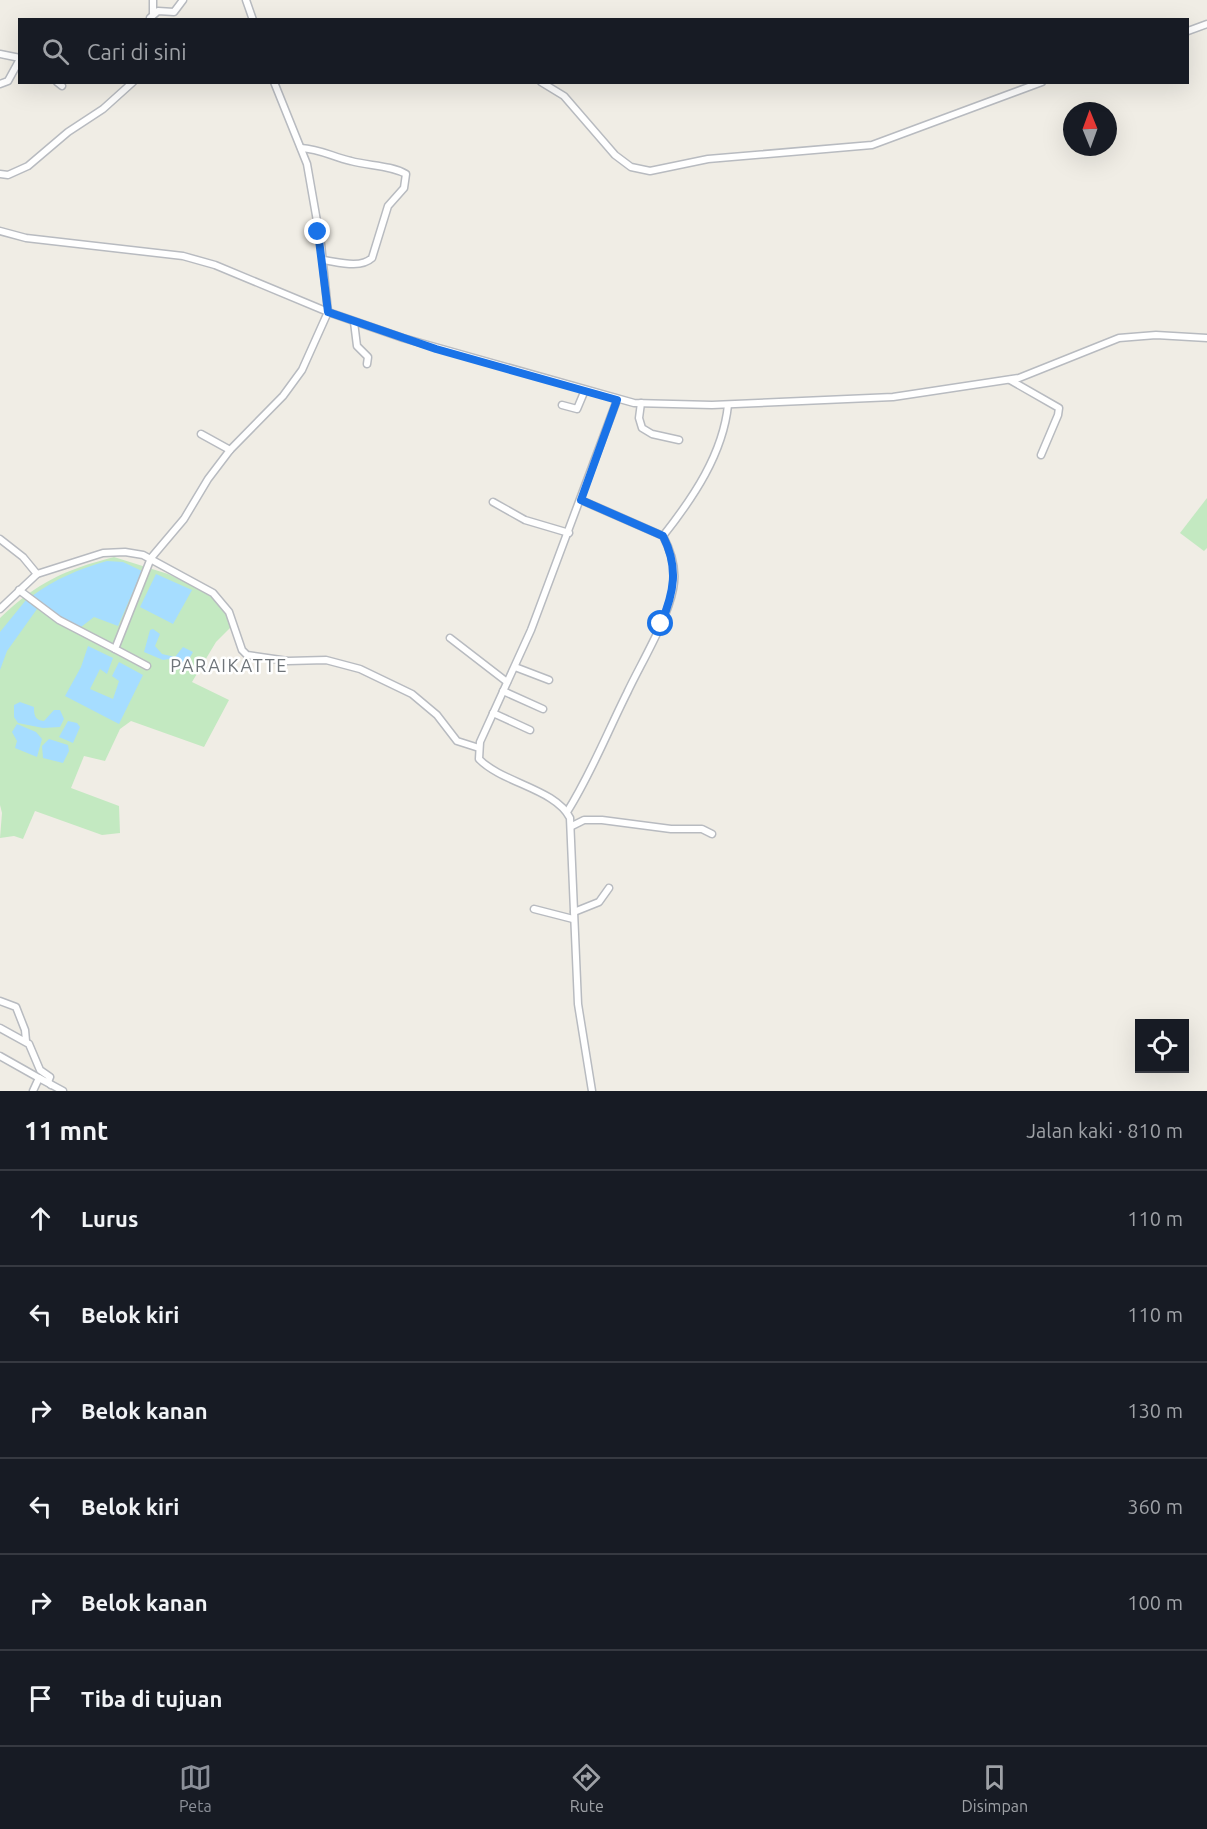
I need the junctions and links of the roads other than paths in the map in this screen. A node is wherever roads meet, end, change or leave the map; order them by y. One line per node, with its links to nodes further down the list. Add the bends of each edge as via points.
1 (153, 0): 4 (street)
2 (183, 0): 4 (street, via 174,12)
3 (246, 0): 5 (street)
4 (151, 16)
5 (253, 18)
6 (1207, 24): 7 (street)
7 (1189, 31)
8 (0, 54): 9 (street)
9 (18, 58)
10 (18, 63): 11 (street, via 8,81)
11 (0, 84)
12 (131, 84): 17 (street, via 28,166 8,175)
13 (275, 84): 16 (street)
14 (544, 84): 15 (street, via 564,96 615,155 631,167 650,171 708,159 872,146)
15 (1037, 84)
16 (301, 148): 19 (street); 19 (street, via 324,150 350,161 406,174 404,188 388,206 372,258 359,264)
17 (0, 174)
18 (0, 231): 20 (street, via 45,241 183,256)
19 (323, 260): 20 (street)
20 (328, 312): 21 (street); 32 (street, via 302,370 283,396)
21 (354, 322): 23 (street, via 356,341 368,357); 25 (street)
22 (1207, 338): 24 (street, via 1119,338)
23 (367, 364)
24 (1010, 380): 29 (street, via 893,397); 33 (street, via 1059,408)
25 (585, 390): 26 (street); 28 (street, via 578,409)
26 (617, 400): 27 (street); 34 (street)
27 (641, 404): 29 (street); 31 (street, via 642,428)
28 (562, 405)
29 (728, 405): 37 (street, via 726,426 708,468)
30 (201, 434): 32 (street)
31 (679, 440)
32 (230, 450): 39 (street, via 184,519)
33 (1041, 455)
34 (581, 500): 36 (street); 37 (street)
35 (493, 502): 36 (street, via 525,520)
36 (569, 533): 46 (street)
37 (663, 536): 54 (street, via 674,564 668,606 595,763)
38 (0, 539): 40 (street)
39 (151, 558): 40 (street, via 125,552 103,554); 44 (street); 53 (street, via 213,593 229,612 243,652 256,658 338,662 360,669 412,694 437,714 457,741)
40 (38, 574): 41 (street)
41 (19, 590): 42 (street); 44 (street, via 59,620)
42 (0, 609)
43 (450, 638): 48 (street)
44 (115, 649): 45 (street)
45 (147, 666)
46 (515, 666): 47 (street); 48 (street)
47 (549, 680)
48 (507, 682): 49 (street)
49 (503, 691): 50 (street); 51 (street)
50 (543, 709)
51 (493, 713): 52 (street); 53 (street)
52 (530, 730)
53 (479, 748): 54 (street, via 478,759 483,763 558,803)
54 (567, 812): 55 (street)
55 (572, 826): 56 (street, via 584,820 602,820 702,829); 59 (street)
56 (712, 834)
57 (609, 888): 59 (street, via 599,902)
58 (534, 909): 59 (street)
59 (574, 916): 68 (street, via 578,1004)
60 (0, 1001): 62 (street, via 16,1007)
61 (0, 1028): 62 (street)
62 (26, 1041): 65 (street, via 40,1070 50,1077)
63 (0, 1056): 64 (street)
64 (39, 1078): 65 (street); 66 (street)
65 (51, 1085): 67 (street)
66 (33, 1091)
67 (63, 1091)
68 (592, 1091)

